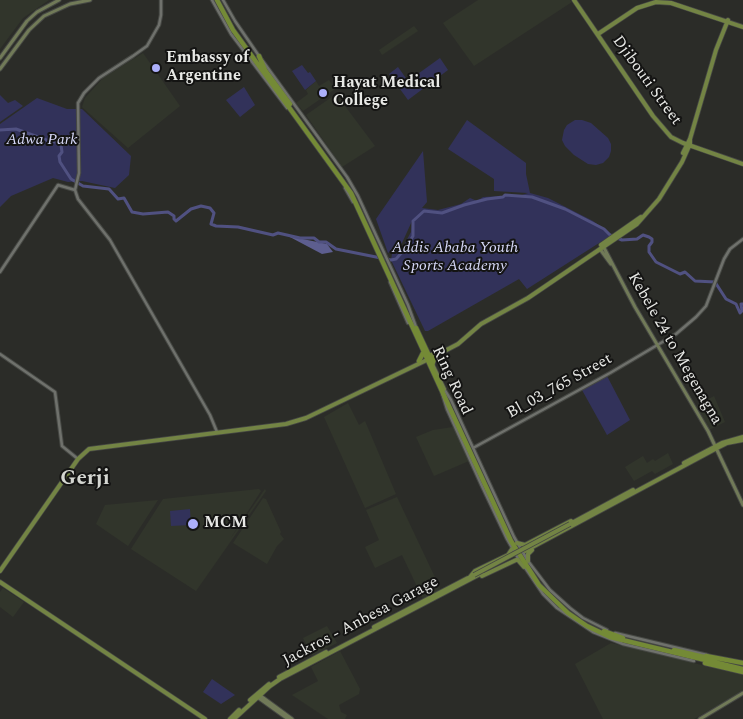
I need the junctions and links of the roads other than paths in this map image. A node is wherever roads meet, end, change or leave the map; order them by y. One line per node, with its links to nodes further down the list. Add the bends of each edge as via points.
1 (59, 0): 13 (main road, via 27,21)
2 (90, 0): 15 (main road, via 70,4 44,16 29,30)
3 (161, 0): 19 (street, via 159,25 149,43 99,78 78,103 79,173)
4 (212, 0): 14 (street, Ring Road, via 228,28)
5 (220, 0): 14 (highway, Ring Road, via 229,25)
6 (574, 0): 12 (main road, Djibouti Street); 17 (main road, Djibouti Street, via 662,128 671,137)
7 (657, 0): 12 (main road, via 639,5)
8 (668, 0): 9 (main road)
9 (694, 9): 10 (main road); 12 (main road, via 667,2 648,4)
10 (728, 21): 11 (main road); 17 (main road)
11 (743, 26)
12 (598, 34): 17 (main road, Djibouti Street, via 670,135)
13 (0, 58)
14 (255, 58): 16 (highway); 16 (highway); 23 (street, Ring Road, via 341,181); 23 (street, Ring Road, via 347,177 360,200)
15 (0, 69)
16 (265, 72): 23 (highway, Ring Road, via 348,188)
17 (688, 144): 18 (main road, Djibouti Street); 21 (main road, via 651,206)
18 (743, 164)
19 (75, 190): 24 (street, via 58,184); 31 (street, via 78,199 110,240)
20 (743, 239): 25 (street, Bl_03_765 Street, via 730,249 722,262 708,302 699,315)
21 (610, 241): 22 (main road); 28 (main road, via 478,324)
22 (602, 247): 25 (main road, Kebele 24 to Megenagna); 28 (main road, via 528,298 481,324 458,344)
23 (383, 258): 26 (highway, Ring Road)
24 (0, 272)
25 (658, 346): 33 (main road, Kebele 24 to Megenagna); 34 (street, Bl_03_765 Street)
26 (425, 351): 28 (highway, Ring Road); 29 (highway)
27 (0, 354): 35 (street, via 55,392 62,446)
28 (430, 359): 29 (highway); 29 (main road); 30 (highway, Ring Road)
29 (420, 362): 31 (main road, via 306,418 275,426)
30 (443, 390): 34 (street, via 449,395); 39 (street, via 442,398); 47 (highway, Ring Road, via 516,545 549,593 582,620 611,634); 47 (highway, Ring Road, via 511,541 547,594 576,619 610,637)
31 (217, 432): 35 (main road, via 95,447 86,450)
32 (743, 438): 33 (main road)
33 (716, 447): 36 (main road, Kebele 24 to Megenagna); 37 (main road)
34 (474, 448): 38 (street)
35 (78, 459): 42 (main road)
36 (743, 505)
37 (573, 524): 38 (main road, via 570,521 525,545); 40 (main road, via 572,528 531,551); 43 (main road, bridge); 43 (main road, bridge)
38 (518, 544): 40 (street)
39 (512, 549): 41 (street); 43 (main road, via 508,555 475,571)
40 (528, 561): 47 (street, via 556,595 596,625)
41 (524, 567): 43 (main road, via 516,560 482,576); 46 (street, via 543,594 592,632 623,644)
42 (0, 571)
43 (474, 576): 45 (main road); 45 (main road, Jackros - Anbesa Garage)
44 (0, 582): 51 (main road)
45 (409, 610): 50 (main road, Jackros - Anbesa Garage, via 285,676); 50 (main road, via 302,664)
46 (694, 660): 47 (highway); 48 (highway)
47 (714, 660): 48 (highway, Ring Road)
48 (743, 668)
49 (743, 693): 55 (main road)
50 (257, 695): 52 (main road); 53 (main road); 54 (main road)
51 (205, 719)
52 (230, 719)
53 (234, 719)
54 (290, 719)
55 (700, 719)

